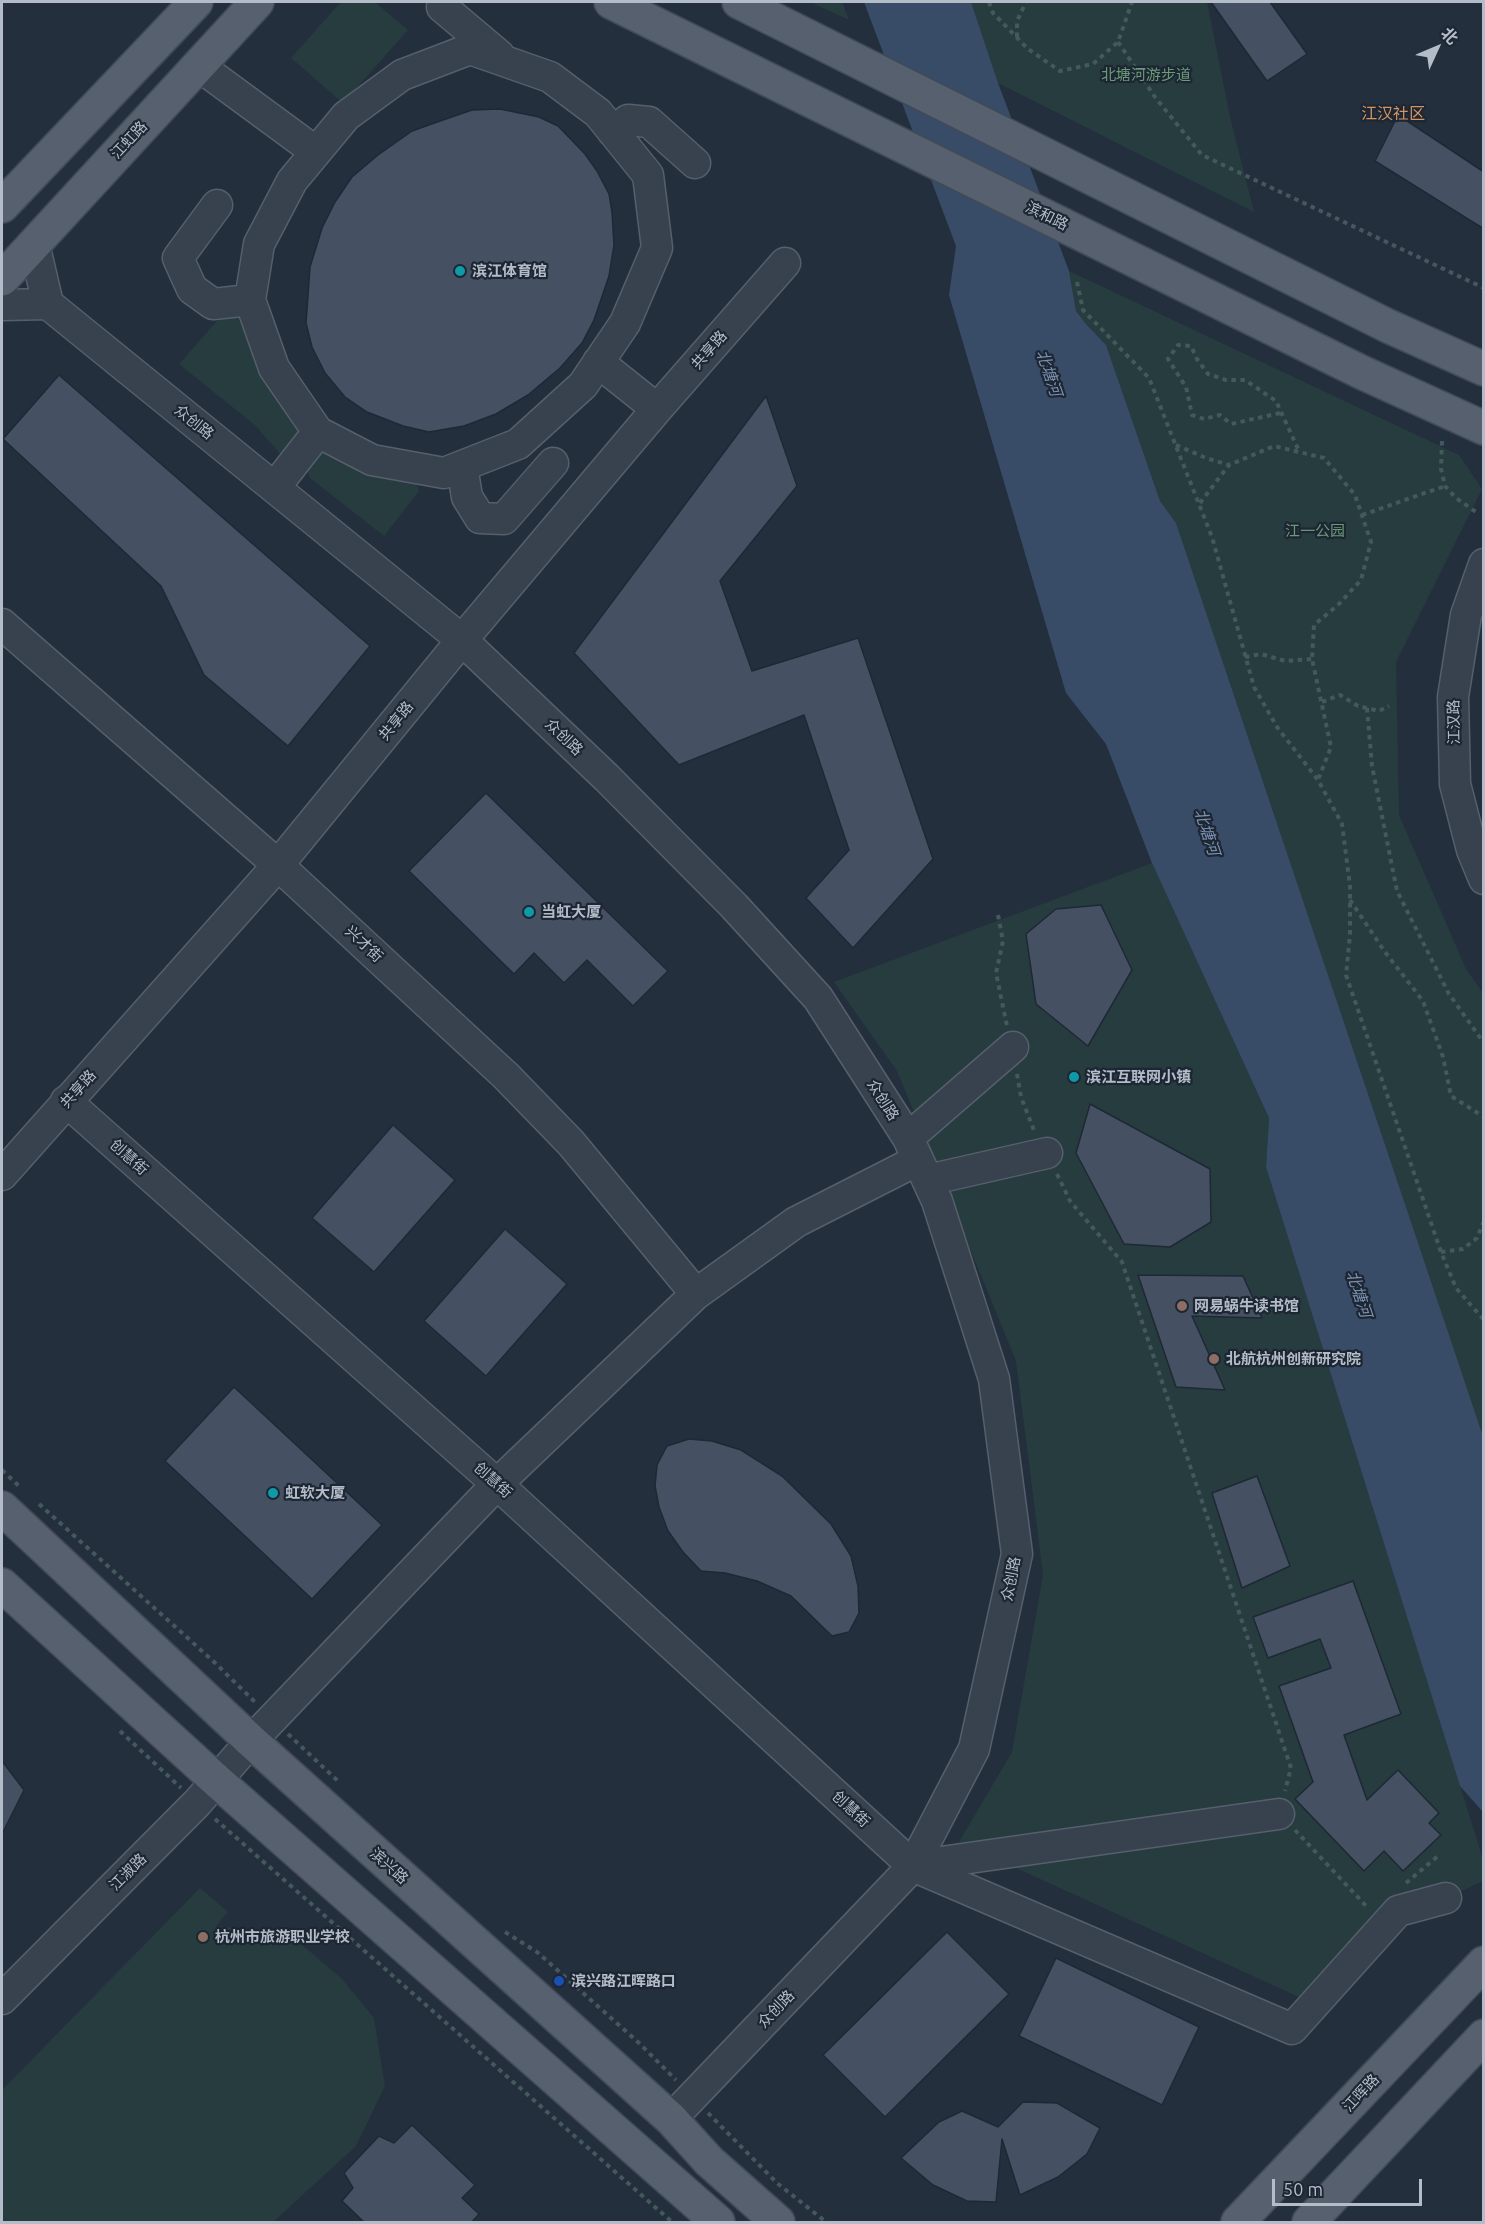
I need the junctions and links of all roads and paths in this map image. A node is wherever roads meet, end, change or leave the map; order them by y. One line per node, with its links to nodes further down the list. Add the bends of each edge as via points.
1 (196, 2): 17 (main road)
2 (257, 2): 12 (main road, 江虹路)
3 (446, 2): 11 (street, via 442,7)
4 (611, 2): 30 (main road, 滨和路, via 1361,372)
5 (739, 2): 27 (main road, via 1388,326)
6 (989, 2): 9 (path, via 993,13)
7 (1026, 2): 9 (path, via 1017,21)
8 (1132, 2): 10 (path)
9 (1017, 37): 10 (path, via 1060,71 1093,64)
10 (1118, 42): 22 (path, via 1155,98 1202,155)
11 (508, 62): 13 (street, via 550,77 598,113); 14 (street, via 470,49 402,75 346,116)
12 (198, 66): 14 (street); 18 (main road, 江虹路)
13 (613, 132): 15 (street, via 628,120 649,122); 26 (street, via 648,175 657,248 625,323)
14 (316, 152): 23 (street, via 292,181 259,244)
15 (695, 163)
16 (217, 205): 23 (street, via 178,258 192,288 213,304)
17 (2, 206)
18 (34, 244): 20 (main road, 江虹路); 24 (street)
19 (786, 263): 28 (street, 共享路)
20 (2, 279)
21 (1077, 282): 33 (path, via 1083,310 1149,378)
22 (1484, 288)
23 (250, 300): 31 (street, via 274,368)
24 (48, 304): 25 (street); 39 (street, 众创路)
25 (2, 305)
26 (598, 362): 28 (street); 37 (street, via 583,385 518,444)
27 (1484, 369)
28 (657, 409): 45 (street, 共享路)
29 (1280, 413): 29 (path, via 1276,401 1245,380 1226,380 1208,374 1191,346 1178,345 1168,359 1186,387 1192,415 1204,419 1220,415 1231,424); 34 (path)
30 (1484, 428)
31 (318, 432): 37 (street, via 372,460 444,473); 39 (street)
32 (1442, 441): 38 (path)
33 (1176, 445): 36 (path); 40 (path)
34 (1300, 452): 36 (path, via 1275,446); 42 (path, via 1324,458 1356,495)
35 (553, 463): 37 (street, via 504,519 480,518 467,497)
36 (1229, 465): 40 (path)
37 (462, 466)
38 (1445, 486): 41 (path); 42 (path)
39 (275, 487): 45 (street, 众创路)
40 (1199, 503): 46 (path)
41 (1476, 512)
42 (1362, 515): 47 (path, via 1371,542 1361,580 1314,625)
43 (1484, 564): 53 (street, 江汉路, via 1466,615 1452,697 1455,784 1472,850)
44 (2, 624): 52 (street, 兴才街)
45 (462, 640): 52 (street, 共享路); 61 (street, 众创路, via 607,778 734,906 818,998)
46 (1245, 657): 47 (path, via 1261,654 1285,661); 51 (path, via 1254,687 1271,717)
47 (1312, 659): 48 (path)
48 (1322, 702): 50 (path, via 1341,695); 51 (path, via 1331,747)
49 (1389, 706): 50 (path, via 1379,711)
50 (1367, 708): 56 (path, via 1372,766 1397,891 1449,994)
51 (1318, 780): 54 (path, via 1342,824)
52 (278, 865): 58 (street, 共享路); 65 (street, 兴才街, via 514,1084 571,1143)
53 (1484, 879)
54 (1350, 900): 59 (path, via 1423,1001 1443,1057 1451,1096); 64 (path, via 1346,975)
55 (998, 915): 57 (path, via 1003,941 996,973)
56 (1484, 1043)
57 (1013, 1047): 60 (path, via 1024,1107); 61 (street)
58 (66, 1101): 62 (street, 共享路); 68 (street, 创慧街)
59 (1484, 1117)
60 (1047, 1153): 61 (street); 76 (path, via 1070,1201 1122,1262 1291,1768)
61 (918, 1160): 65 (street, 江淑路, via 796,1222); 78 (street, 众创路, via 937,1202 994,1379 1017,1554 974,1749)
62 (2, 1175)
63 (1484, 1221): 64 (path, via 1477,1238 1462,1249)
64 (1441, 1252): 66 (path, via 1456,1288)
65 (696, 1294): 68 (street, 江淑路)
66 (1484, 1320)
67 (2, 1470): 69 (path)
68 (497, 1484): 73 (street, 江淑路); 78 (street, 创慧街)
69 (15, 1501): 73 (main road, 滨兴路)
70 (37, 1502): 73 (path, via 212,1660)
71 (2, 1585): 75 (main road)
72 (112, 1724): 75 (path)
73 (262, 1730): 74 (path); 75 (street, 江淑路); 86 (main road, 滨兴路)
74 (340, 1783)
75 (207, 1792): 84 (street, 江淑路); 87 (path); 88 (main road)
76 (1279, 1814): 78 (street); 81 (path)
77 (1438, 1856): 79 (path)
78 (913, 1866): 80 (street, 创慧街, via 1292,2029 1398,1911); 86 (street, 众创路)
79 (1405, 1884)
80 (1446, 1899)
81 (1371, 1911)
82 (497, 1926): 86 (path, via 537,1952 638,2042)
83 (1484, 1963): 91 (main road, 江晖路)
84 (2, 2000)
85 (1484, 2036): 92 (main road)
86 (681, 2108): 89 (main road, 滨兴路, via 710,2161); 90 (path)
87 (672, 2223)
88 (718, 2223)
89 (778, 2223)
90 (826, 2223)
91 (1238, 2223)
92 (1309, 2223)

